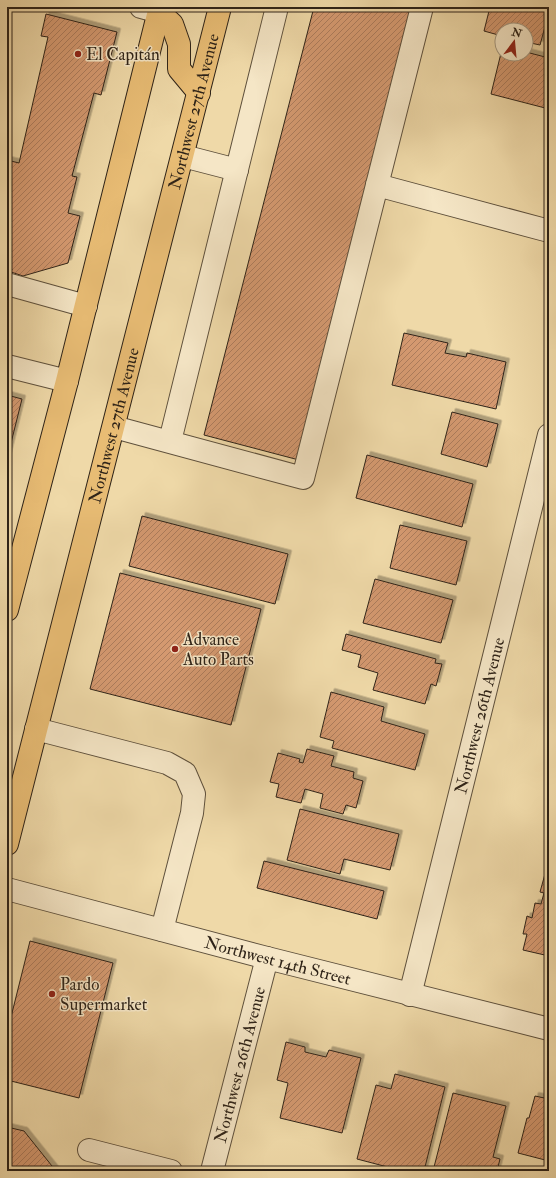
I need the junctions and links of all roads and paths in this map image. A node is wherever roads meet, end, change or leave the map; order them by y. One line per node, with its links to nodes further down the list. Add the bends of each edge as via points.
1 (220, 7): 5 (highway, Northwest 27th Avenue)
2 (277, 7): 7 (street)
3 (422, 7): 8 (street)
4 (153, 9): 5 (highway, via 172,24 180,44 179,69); 11 (highway)
5 (199, 93): 6 (highway, Northwest 27th Avenue)
6 (183, 156): 7 (street); 14 (highway, Northwest 27th Avenue)
7 (237, 170): 16 (street)
8 (377, 185): 9 (street); 16 (street, via 303,478)
9 (549, 231)
10 (7, 284): 11 (street)
11 (86, 306): 13 (highway)
12 (7, 366): 13 (street)
13 (67, 381): 17 (highway)
14 (114, 427): 16 (street); 18 (highway, Northwest 27th Avenue)
15 (549, 436): 23 (street, Northwest 26th Avenue)
16 (170, 441)
17 (7, 610)
18 (36, 730): 19 (highway, Northwest 27th Avenue); 21 (street, via 167,763 185,773 194,794 192,813)
19 (7, 844)
20 (7, 889): 21 (street, Northwest 14th Street)
21 (162, 930): 22 (street, Northwest 14th Street)
22 (267, 958): 23 (street, Northwest 14th Street); 27 (street, Northwest 26th Avenue)
23 (410, 995): 24 (street, Northwest 14th Street)
24 (549, 1030)
25 (90, 1150): 26 (street)
26 (171, 1171)
27 (212, 1171)

